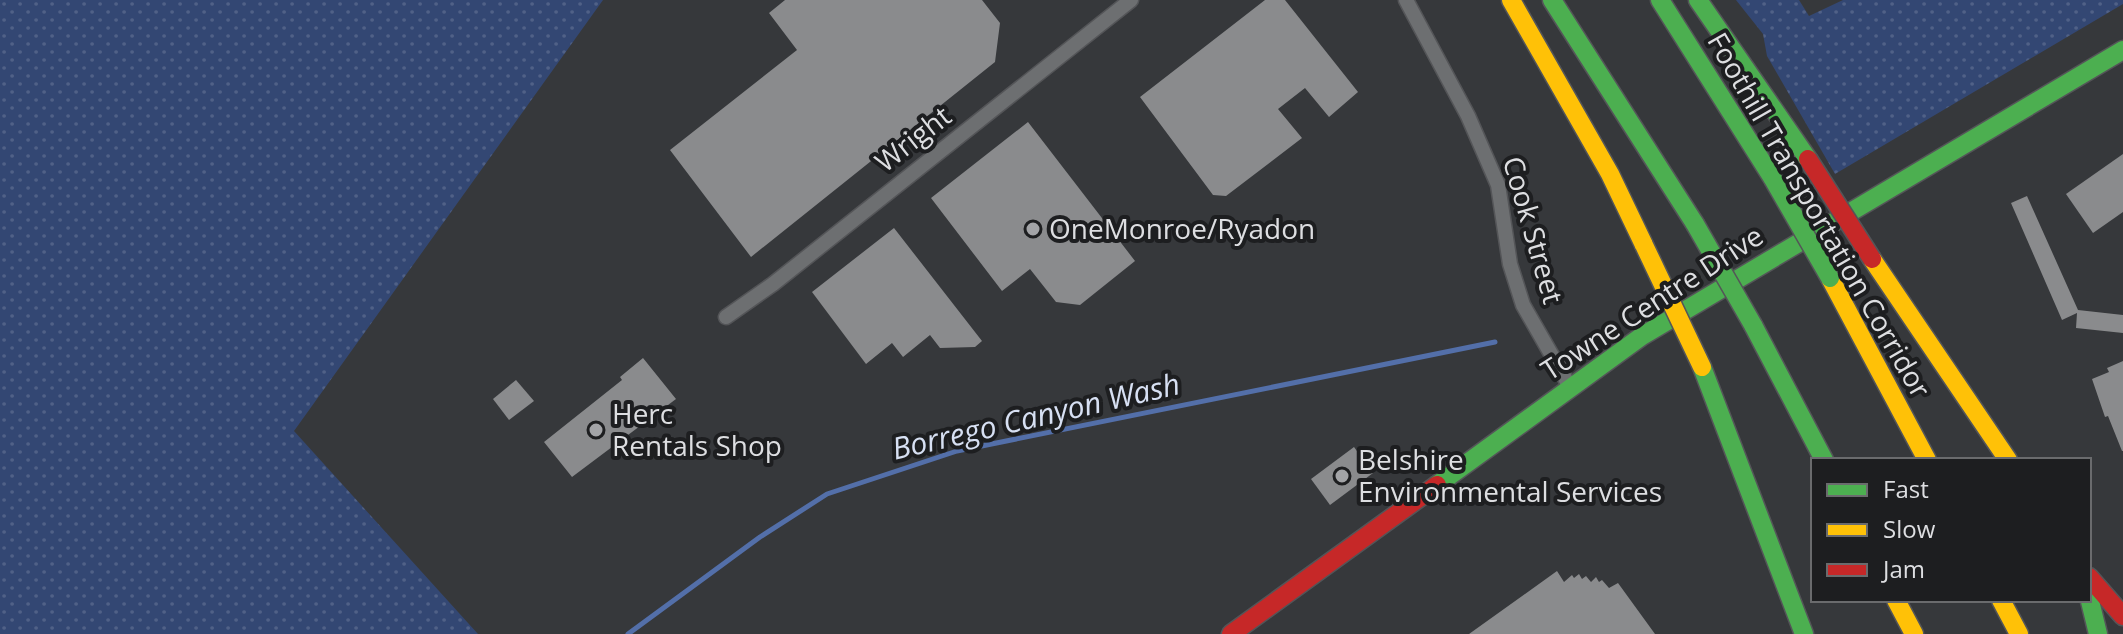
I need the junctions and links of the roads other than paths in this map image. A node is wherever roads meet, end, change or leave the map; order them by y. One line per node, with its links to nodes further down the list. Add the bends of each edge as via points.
1 (1131, 0): 8 (street, Wright)
2 (1406, 0): 9 (street, Cook Street, via 1498,185 1510,264 1523,305)
3 (1511, 0): 18 (main road, bridge, via 1610,174 1702,367)
4 (1552, 0): 10 (main road, bridge, via 1695,224)
5 (1660, 0): 11 (main road, Foothill Transportation Corridor, bridge, via 1773,179)
6 (1698, 0): 12 (main road, bridge)
7 (2123, 50): 9 (main road, Towne Centre Drive, via 1642,336)
8 (726, 317)
9 (1570, 387): 19 (main road, Towne Centre Drive)
10 (1823, 458)
11 (1926, 458)
12 (2007, 458)
13 (2091, 579): 17 (main road)
14 (1897, 602): 20 (main road)
15 (2002, 602): 21 (main road)
16 (2090, 602): 22 (main road)
17 (2123, 616)
18 (1804, 633)
19 (1231, 634)
20 (1914, 634)
21 (2019, 634)
22 (2098, 634)

